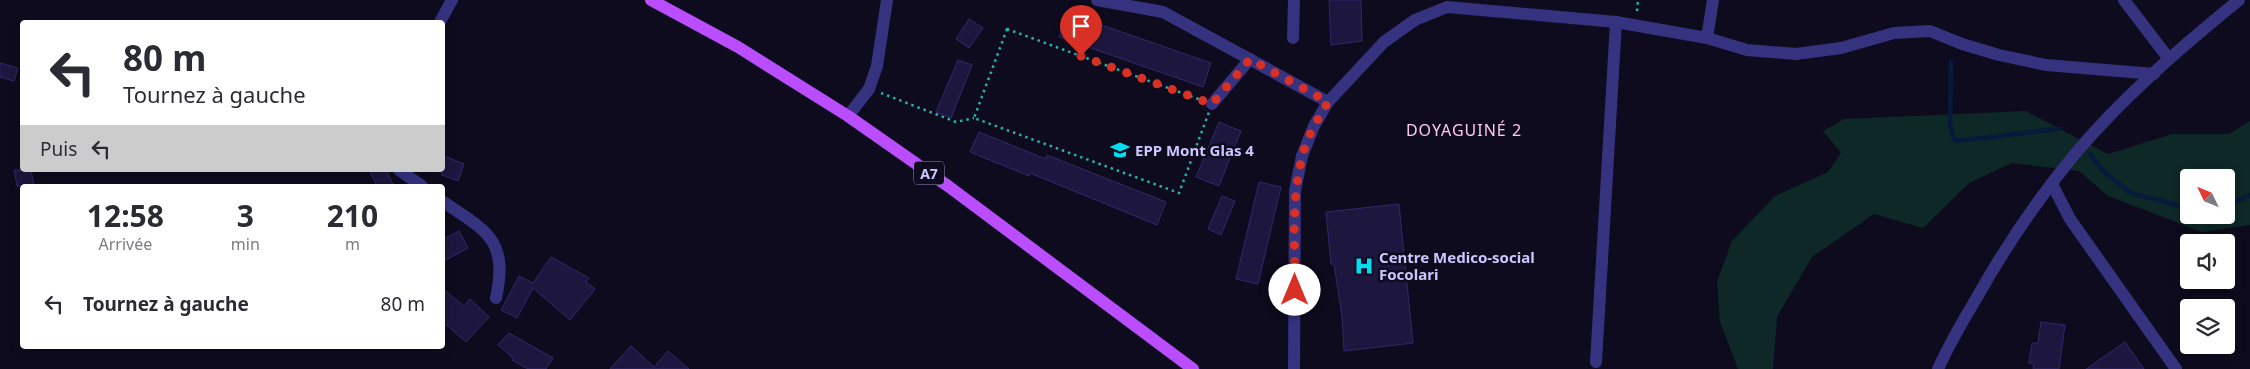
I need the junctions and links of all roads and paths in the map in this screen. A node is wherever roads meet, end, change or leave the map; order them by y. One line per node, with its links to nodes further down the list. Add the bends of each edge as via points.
1 (452, 0): 10 (street)
2 (650, 0): 20 (main road, A7, via 738,47)
3 (887, 0): 17 (street, via 877,66)
4 (1098, 0): 9 (street)
5 (1294, 0): 12 (street)
6 (1713, 0): 13 (street)
7 (2124, 0): 14 (street)
8 (2239, 0): 14 (street)
9 (1160, 6): 15 (street)
10 (441, 20)
11 (1616, 22): 13 (street); 18 (street, via 1447,7 1415,20 1384,42); 27 (street)
12 (1293, 38)
13 (1707, 38): 16 (street, via 1746,50 1796,54 1841,48 1894,33 1930,31 1999,55 2046,64)
14 (2169, 58): 16 (street)
15 (1250, 59): 18 (street); 19 (street)
16 (2154, 74): 24 (street, via 2087,141)
17 (869, 89): 20 (street); 21 (path, via 956,122)
18 (1328, 102): 29 (street, via 1302,156 1295,191)
19 (1212, 104): 21 (path, via 1179,193); 21 (path, via 1006,29)
20 (848, 116): 28 (main road, A7, via 948,186)
21 (974, 118)
22 (402, 172): 23 (street)
23 (419, 184)
24 (2052, 184): 30 (street, via 1992,270); 31 (street, via 2070,219)
25 (445, 203): 26 (street, via 486,231 498,252 500,278)
26 (496, 298)
27 (1596, 362)
28 (1193, 369)
29 (1294, 369)
30 (1938, 369)
31 (2176, 369)

